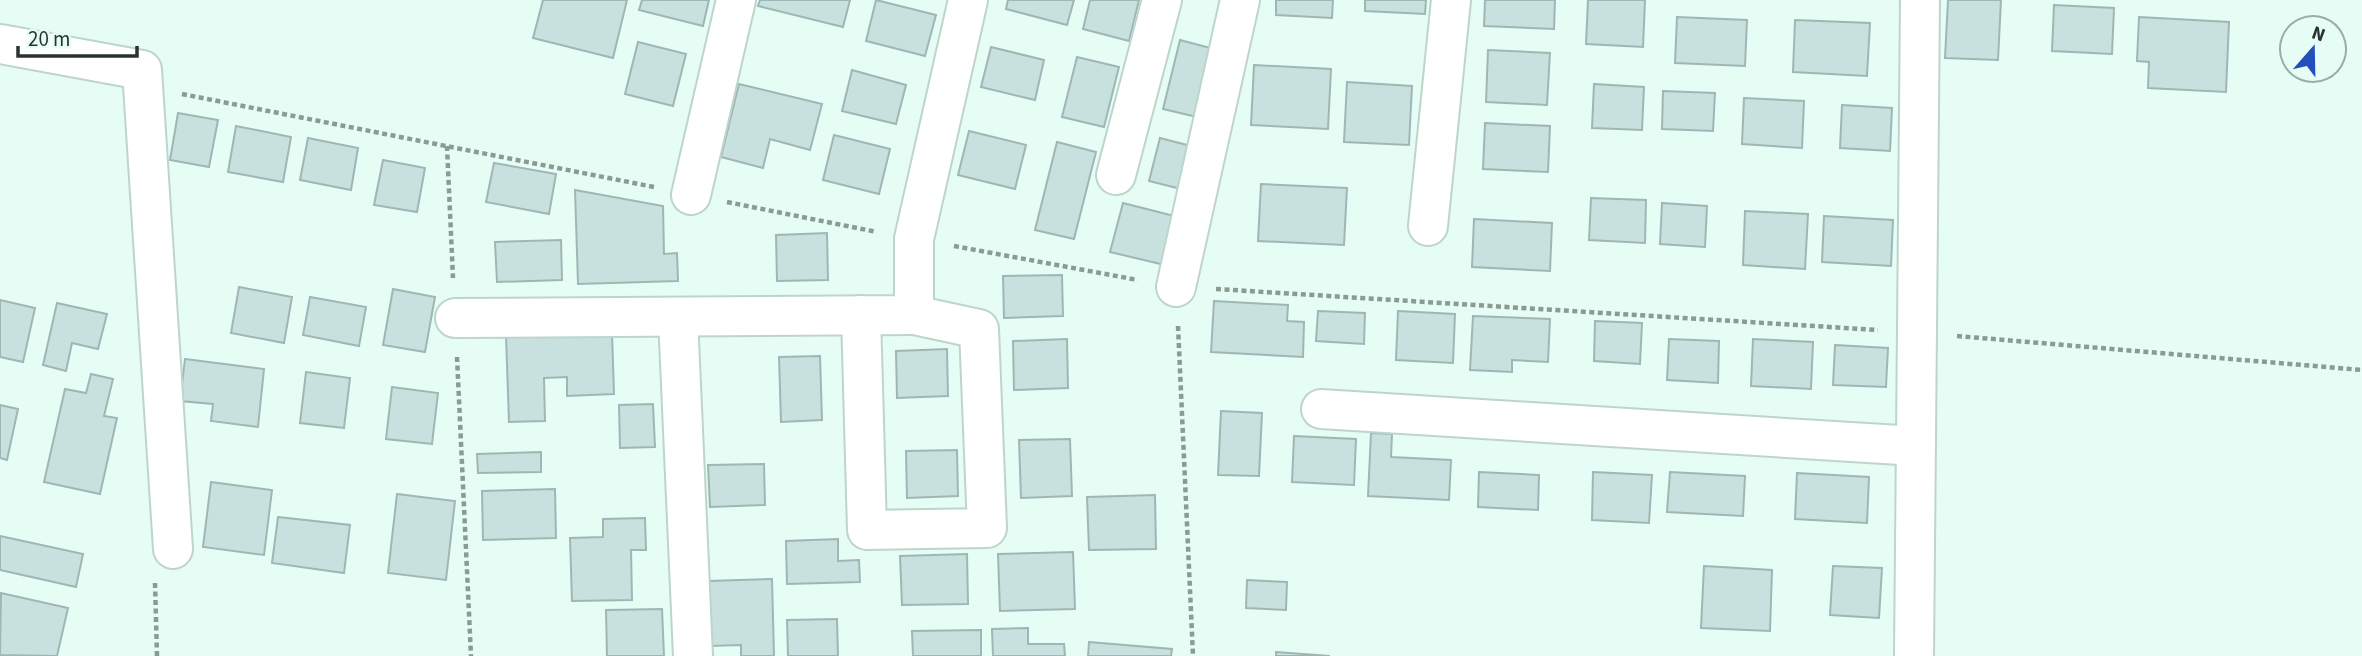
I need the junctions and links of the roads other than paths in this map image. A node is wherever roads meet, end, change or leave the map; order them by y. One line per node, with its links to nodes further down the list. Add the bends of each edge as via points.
1 (736, 0): 9 (street)
2 (968, 0): 13 (street, via 914,239)
3 (1162, 0): 8 (street)
4 (1240, 0): 11 (street)
5 (1451, 0): 10 (street)
6 (1920, 0): 17 (street)
7 (0, 44): 18 (street, via 142,70)
8 (1116, 175)
9 (691, 195)
10 (1428, 226)
11 (1176, 287)
12 (860, 315): 13 (street); 13 (street, via 867,530 987,528 979,329); 14 (street)
13 (914, 315)
14 (678, 317): 15 (street); 19 (street)
15 (455, 318)
16 (1321, 409): 17 (street)
17 (1916, 446): 20 (street)
18 (173, 549)
19 (694, 656)
20 (1914, 656)

